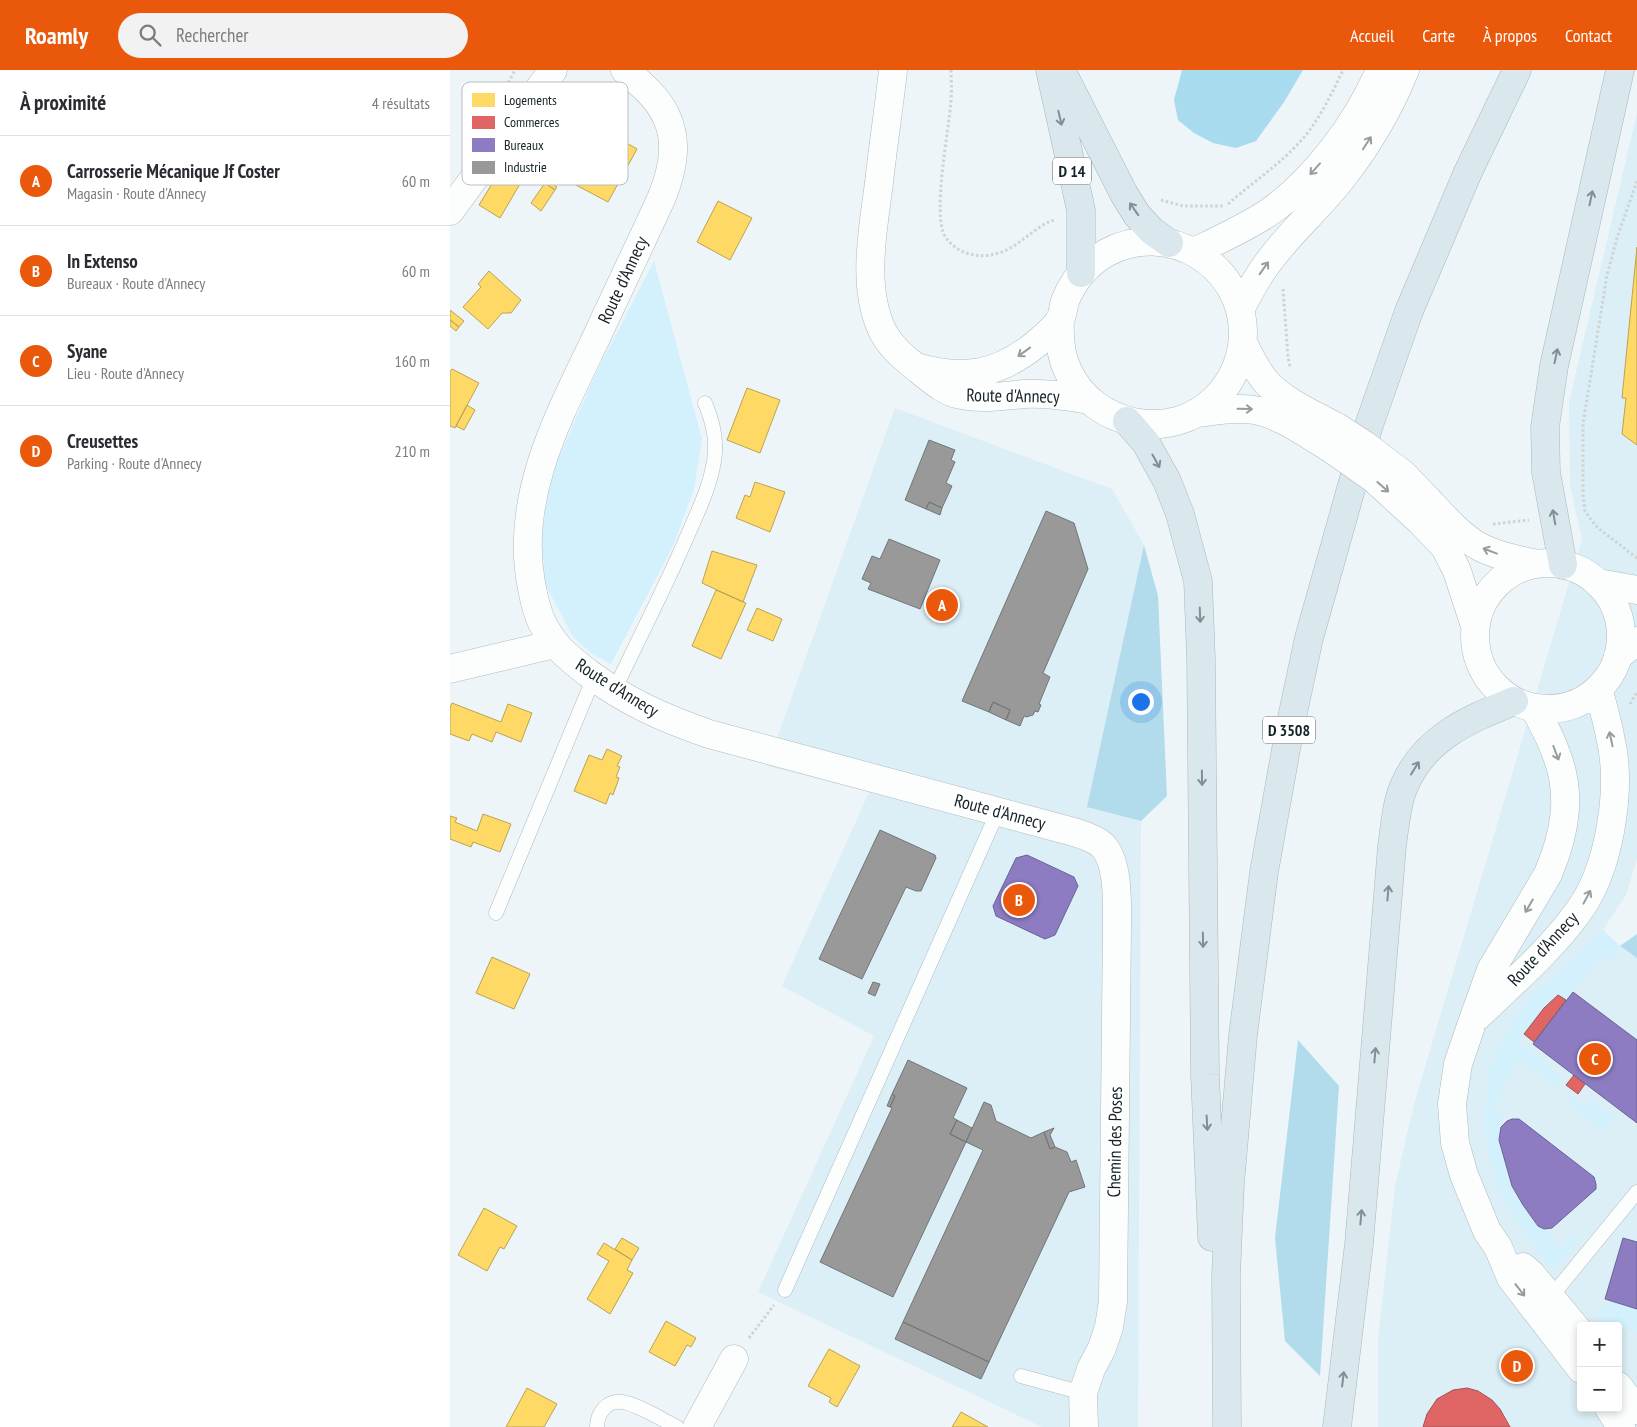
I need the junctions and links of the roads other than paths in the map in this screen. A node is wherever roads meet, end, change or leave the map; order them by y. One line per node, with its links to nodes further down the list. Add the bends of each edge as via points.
1 (528, 70): 11 (main road)
2 (553, 70): 12 (main road)
3 (625, 70): 33 (main road, Route d'Annecy, via 646,89 667,116 673,158 666,189 552,434 533,490 529,518 529,571 539,614)
4 (893, 70): 22 (main road, Route d'Annecy, via 874,219 870,283 882,330 898,353)
5 (1050, 70): 18 (highway, D 14, one-way to 18, via 1081,210)
6 (1062, 70): 16 (highway, D 14, one-way to 6, via 1137,215 1124,194)
7 (1380, 70): 17 (main road, one-way to 17, via 1343,136 1296,188 1269,212)
8 (1405, 70): 19 (main road, one-way to 8, via 1268,262 1342,179 1367,144)
9 (1517, 70): 59 (highway, D 3508, via 1468,172 1409,311 1368,425 1309,638 1264,872 1243,1035 1226,1275)
10 (1620, 70): 29 (highway, one-way to 10, via 1554,518 1546,472 1545,427 1554,366)
11 (522, 82)
12 (544, 82)
13 (466, 185): 15 (main road)
14 (469, 185): 15 (main road)
15 (456, 203)
16 (1169, 243): 17 (main road); 18 (main road, via 1136,242 1121,246 1106,253)
17 (1194, 252): 19 (main road, via 1223,276)
18 (1081, 273): 20 (main road, via 1064,303)
19 (1240, 310): 21 (main road)
20 (1060, 319): 22 (main road, Route d'Annecy, one-way to 22, via 1024,353 998,368 949,374); 23 (main road, via 1059,337 1068,371)
21 (1243, 343): 25 (main road, via 1238,364 1228,384); 27 (main road, via 1267,383)
22 (916, 367): 23 (main road, Route d'Annecy, via 944,390 960,395 1044,394)
23 (1089, 400): 26 (main road, via 1100,409)
24 (705, 403): 36 (lane, via 714,436 714,452 711,474 696,516 674,568)
25 (1196, 413): 26 (main road, via 1162,424); 27 (main road, one-way to 27, via 1254,410)
26 (1127, 421): 59 (highway, one-way to 59, via 1146,443 1167,481 1180,514 1198,581 1205,1075 1214,1288)
27 (1334, 437): 28 (main road, bridge, via 1366,446 1403,474)
28 (1424, 510): 29 (main road, one-way to 28, via 1480,547); 32 (main road, via 1458,571)
29 (1550, 565): 30 (main road, via 1582,572); 32 (main road, via 1519,569 1503,579 1489,592)
30 (1598, 583): 31 (main road); 34 (main road, via 1611,599)
31 (1637, 590)
32 (1475, 626): 38 (main road, via 1475,649 1482,670 1496,688)
33 (555, 644): 35 (main road); 36 (main road, Route d'Annecy)
34 (1628, 649): 37 (main road)
35 (450, 669)
36 (604, 684): 39 (main road, Route d'Annecy, via 653,713 709,734); 41 (lane)
37 (1598, 689): 38 (main road, via 1580,702 1558,709); 42 (main road, Route d'Annecy, one-way to 37, via 1570,923 1584,904 1602,863 1612,819 1615,776 1612,742)
38 (1525, 705): 42 (main road, Route d'Annecy, one-way to 42, via 1555,751 1562,768 1566,809 1564,823 1548,874 1491,970); 60 (highway, one-way to 38, via 1359,1244 1396,813 1414,766 1440,738 1471,719)
39 (998, 811): 40 (main road, Route d'Annecy, via 1084,836 1103,846); 45 (lane)
40 (1108, 853): 52 (main road, Chemin des Poses, via 1115,878 1118,925 1113,1301 1109,1327)
41 (496, 913)
42 (1472, 1023): 44 (main road, Route d'Annecy, via 1458,1064 1452,1104 1455,1143 1487,1231)
43 (1637, 1192): 46 (lane)
44 (1498, 1247): 46 (main road, Route d'Annecy, via 1531,1274); 49 (main road, Route d'Annecy, one-way to 49, via 1511,1278)
45 (785, 1290)
46 (1550, 1298): 47 (main road, Route d'Annecy)
47 (1577, 1329)
48 (734, 1359): 57 (main road)
49 (1579, 1367)
50 (1021, 1376): 52 (lane)
51 (1622, 1391): 53 (main road)
52 (1083, 1392): 58 (main road, Chemin des Poses)
53 (1637, 1410)
54 (1612, 1412): 61 (main road)
55 (597, 1427): 56 (lane, via 604,1408 617,1402 631,1405)
56 (677, 1427)
57 (697, 1427)
58 (1084, 1427)
59 (1226, 1427)
60 (1337, 1427)
61 (1621, 1427)

